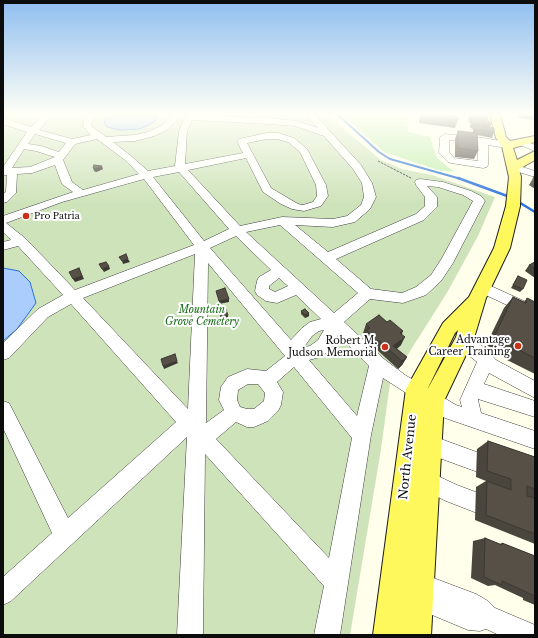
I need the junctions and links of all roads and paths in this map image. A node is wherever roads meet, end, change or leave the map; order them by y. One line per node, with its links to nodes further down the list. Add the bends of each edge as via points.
1 (70, 145): 13 (street)
2 (109, 145): 20 (street)
3 (182, 145): 16 (street)
4 (244, 145): 12 (street)
5 (298, 145): 12 (street, via 304,151 321,185 323,196 317,204 304,208 285,202 267,190)
6 (337, 145): 26 (street, via 357,167 367,183 370,197 366,207 351,219 333,223)
7 (445, 145): 8 (street, via 444,153 451,160 483,165)
8 (483, 145)
9 (506, 145): 17 (main road, North Avenue)
10 (22, 146): 13 (street, via 38,148); 18 (street)
11 (535, 154): 17 (main road)
12 (248, 155): 16 (street)
13 (59, 158): 18 (street, via 32,170); 22 (street, via 67,184)
14 (378, 160): 21 (path)
15 (535, 164): 17 (street)
16 (180, 167): 20 (street); 28 (street)
17 (513, 167): 19 (street); 36 (main road, North Avenue, via 516,180 513,206 502,248)
18 (6, 172): 23 (street, via 12,175 11,193)
19 (535, 174)
20 (146, 175): 22 (street); 31 (street)
21 (420, 182): 32 (street, via 431,197 431,207 420,217); 35 (street, via 439,184 467,193 477,198 478,205 448,260 436,278 421,291 403,298)
22 (81, 194): 24 (street)
23 (4, 199): 24 (street)
24 (22, 213): 25 (street)
25 (3, 220)
26 (282, 221): 28 (street); 32 (street)
27 (3, 226): 29 (street)
28 (237, 230): 31 (street); 33 (street)
29 (21, 241): 30 (street); 38 (street)
30 (3, 246)
31 (202, 247): 38 (street); 39 (street); 55 (street)
32 (327, 258): 35 (street)
33 (279, 271): 34 (street); 37 (street, via 264,281 262,291)
34 (297, 288): 37 (street, via 277,298); 41 (street)
35 (367, 293): 41 (street)
36 (480, 293): 40 (street); 42 (main road, North Avenue); 50 (main road, North Avenue, via 449,328)
37 (266, 295): 39 (street)
38 (71, 297): 43 (street, via 43,313); 55 (street)
39 (253, 305): 44 (street)
40 (535, 312)
41 (334, 322): 44 (street, via 324,345 314,352); 44 (street, via 315,326 307,332 295,346); 45 (street)
42 (463, 341): 46 (street, via 480,354); 50 (main road, North Avenue)
43 (3, 353)
44 (297, 355): 47 (street); 56 (street)
45 (378, 364): 50 (street); 56 (street)
46 (490, 366): 48 (street, via 482,367); 49 (street)
47 (267, 381): 53 (street, via 247,376 234,382 228,394 230,407); 53 (street, via 274,392 272,405 268,411 247,418)
48 (473, 389): 52 (street); 54 (street, via 469,400)
49 (535, 390)
50 (424, 395): 54 (street, via 450,412); 58 (main road, North Avenue); 68 (main road, North Avenue)
51 (3, 409): 62 (street)
52 (535, 409)
53 (234, 412): 55 (street)
54 (473, 419): 57 (street)
55 (196, 429): 62 (street); 63 (street); 66 (street)
56 (362, 435): 63 (street)
57 (535, 440)
58 (430, 445): 59 (street); 60 (main road, North Avenue)
59 (513, 474)
60 (428, 481): 61 (street, via 453,494); 64 (main road, North Avenue)
61 (512, 516)
62 (65, 535): 65 (street)
63 (337, 583): 67 (street)
64 (420, 590): 69 (main road, North Avenue); 70 (street, via 434,603 468,618 486,617)
65 (3, 592)
66 (190, 635)
67 (327, 635)
68 (388, 635)
69 (416, 635)
70 (528, 635)

